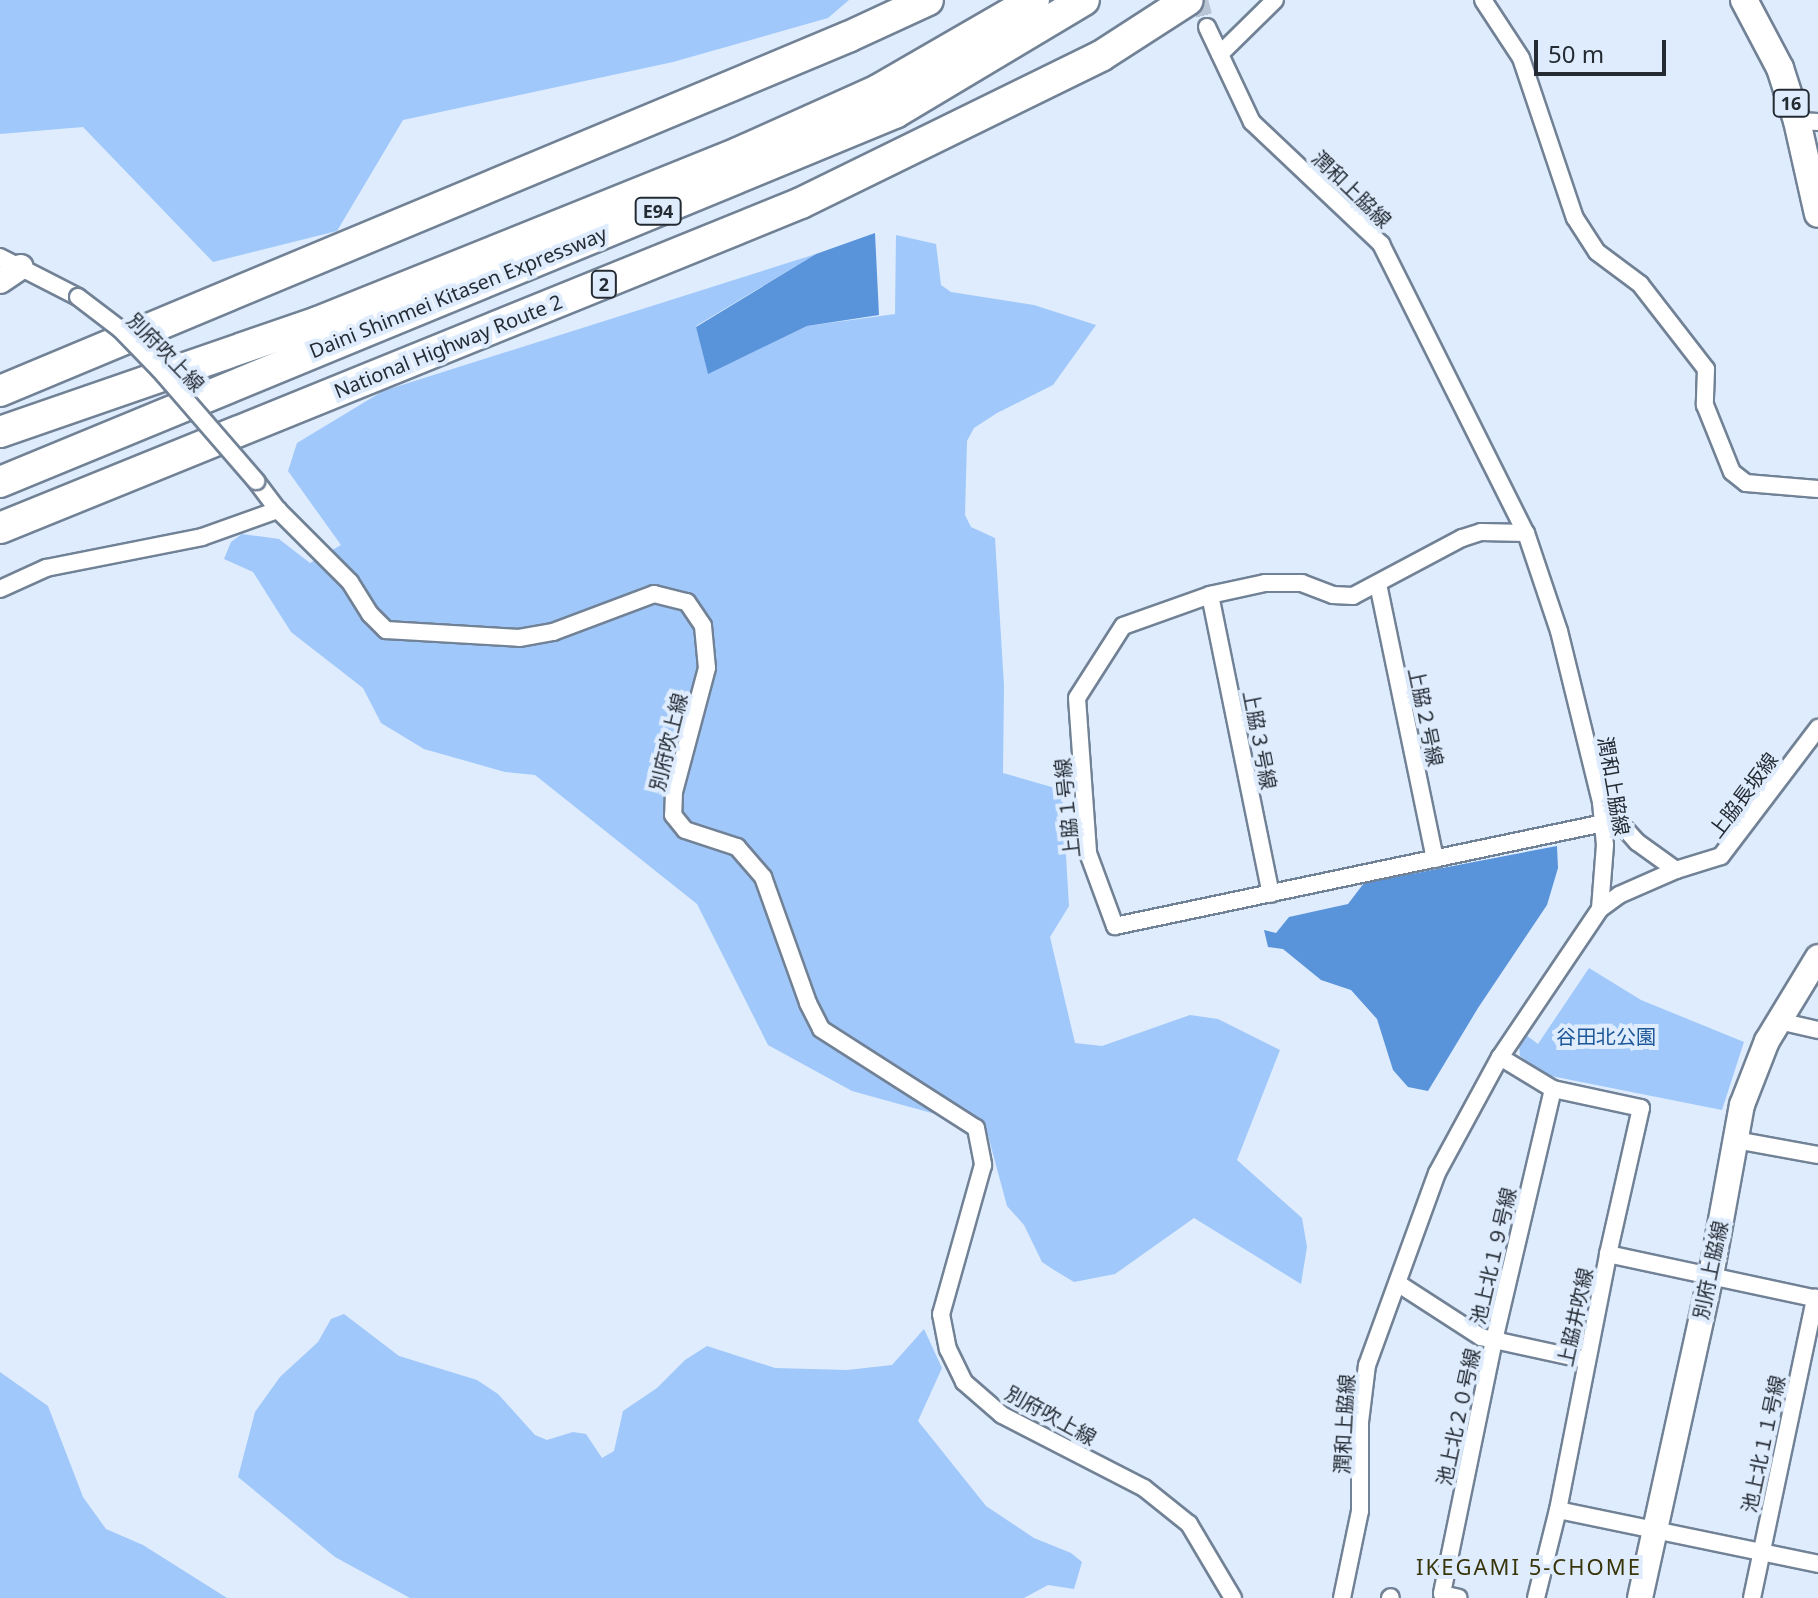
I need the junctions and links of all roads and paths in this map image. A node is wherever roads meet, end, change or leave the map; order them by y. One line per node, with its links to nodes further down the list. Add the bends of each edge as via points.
1 (928, 0): 14 (highway)
2 (1034, 0): 15 (highway, Daini Shinmei Kitasen Expressway / E94, via 878,90 738,153 318,322)
3 (1084, 0): 16 (highway, Daini Shinmei Kitasen Expressway / E94, via 895,113)
4 (1188, 0): 19 (highway, National Highway Route 2 / 2, via 1101,56 801,203)
5 (1275, 0): 9 (street)
6 (1483, 0): 17 (street, via 1521,58 1575,218 1597,252 1640,284 1706,369 1705,405 1732,472 1746,483)
7 (1744, 0): 10 (main road, 16)
8 (1207, 27): 9 (street, 潤和上脇線)
9 (1220, 54): 20 (street, 潤和上脇線, via 1252,122 1381,244)
10 (1808, 121): 11 (main road, 16)
11 (1818, 214)
12 (10, 262): 13 (street); 18 (street, 別府吹上線, bridge, via 78,297 120,329)
13 (0, 281)
14 (0, 391)
15 (0, 432)
16 (0, 482)
17 (1818, 489)
18 (278, 510): 22 (street, via 202,537 46,568); 48 (street, 別府吹上線, via 350,582 386,630 519,638 553,632 654,594 687,602 703,626 707,668 674,792 673,815 685,830 737,847 763,877 821,1029 976,1128 983,1165 941,1314 948,1349 964,1382 1002,1415 1156,1497 1189,1524)
19 (0, 528)
20 (1526, 533): 21 (street, 上脇１号線, via 1481,532 1462,538); 25 (street, 潤和上脇線, via 1559,631)
21 (1378, 584): 23 (street, 上脇１号線, via 1353,596 1302,583 1265,583); 27 (street, 上脇２号線)
22 (0, 589)
23 (1210, 595): 29 (street, 上脇３号線); 29 (street, 上脇１号線, via 1123,626 1077,698 1088,853 1115,926)
24 (1818, 728): 28 (street, 上脇長坂線, via 1721,856)
25 (1601, 802): 26 (street, 潤和上脇線); 28 (street, via 1637,842)
26 (1601, 824): 27 (street, 上脇１号線); 30 (street, 潤和上脇線)
27 (1435, 859): 29 (street, 上脇１号線)
28 (1676, 870): 30 (street, 上脇長坂線)
29 (1271, 894)
30 (1600, 909): 34 (street, 潤和上脇線)
31 (1818, 957): 32 (street, 別府上脇線)
32 (1779, 1021): 33 (street); 36 (street, 別府上脇線, via 1742,1105)
33 (1818, 1030)
34 (1500, 1057): 35 (street); 40 (street, 潤和上脇線, via 1437,1173)
35 (1553, 1089): 38 (street, via 1641,1108); 42 (street, 池上北１９号線)
36 (1736, 1140): 37 (street); 39 (street, 別府上脇線)
37 (1818, 1155)
38 (1608, 1254): 39 (street, 上脇井吹線); 43 (street, 上脇井吹線)
39 (1711, 1275): 41 (street, 上脇井吹線); 45 (street, 別府上脇線)
40 (1399, 1284): 42 (street, 池上北２０号線, via 1481,1337); 49 (street, 潤和上脇線, via 1367,1365 1360,1422 1360,1511)
41 (1816, 1299): 46 (street, 池上北１１号線)
42 (1494, 1340): 43 (street, 池上北１９号線); 50 (street, 池上北２０号線, via 1442,1594)
43 (1586, 1360): 44 (street, 上脇井吹線)
44 (1558, 1510): 45 (street); 51 (street, 上脇井吹線)
45 (1654, 1530): 46 (street); 52 (street, 別府上脇線)
46 (1761, 1550): 47 (street); 53 (street, 池上北１１号線)
47 (1818, 1564)
48 (1233, 1598)
49 (1342, 1598)
50 (1459, 1598)
51 (1536, 1598)
52 (1640, 1598)
53 (1752, 1598)

